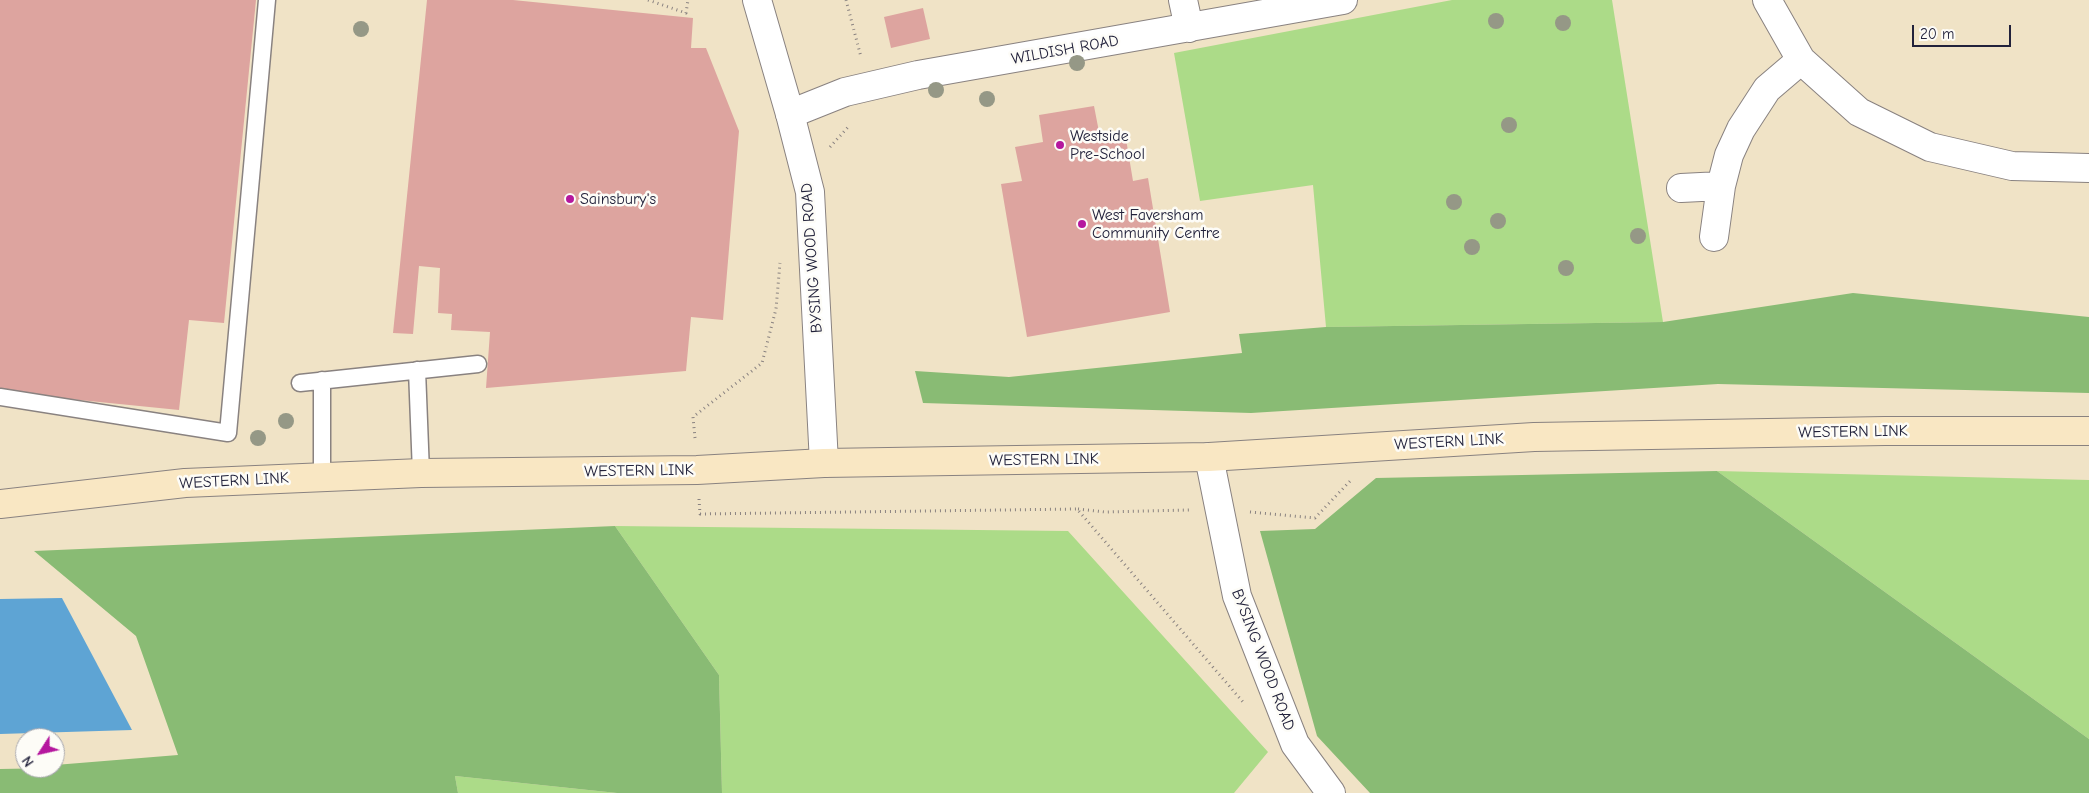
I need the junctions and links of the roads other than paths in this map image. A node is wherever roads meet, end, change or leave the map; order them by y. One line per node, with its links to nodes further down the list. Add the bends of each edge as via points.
1 (267, 0): 17 (lane, via 228,433)
2 (757, 0): 8 (street, BYSING WOOD ROAD)
3 (1183, 0): 6 (street)
4 (1343, 0): 6 (street, WILDISH ROAD)
5 (1767, 0): 7 (street)
6 (1189, 28): 8 (street, WILDISH ROAD, via 918,75 845,92)
7 (1801, 60): 9 (street, via 1859,112 1930,147 2012,166); 10 (street, via 1767,89 1740,128)
8 (790, 114): 20 (street, BYSING WOOD ROAD, via 810,192)
9 (2089, 168)
10 (1721, 186): 11 (street); 12 (street)
11 (1681, 188)
12 (1714, 237)
13 (478, 364): 14 (lane)
14 (417, 370): 15 (lane); 21 (lane)
15 (322, 380): 16 (lane); 22 (lane)
16 (300, 383)
17 (0, 397)
18 (2089, 431): 19 (main road, WESTERN LINK, via 1534,437)
19 (1208, 457): 20 (main road, WESTERN LINK); 24 (street, BYSING WOOD ROAD, via 1236,596 1295,744)
20 (824, 463): 21 (main road, WESTERN LINK, via 698,470)
21 (421, 473): 22 (main road, WESTERN LINK)
22 (322, 477): 23 (main road, WESTERN LINK, via 185,483)
23 (0, 504)
24 (1329, 792)

